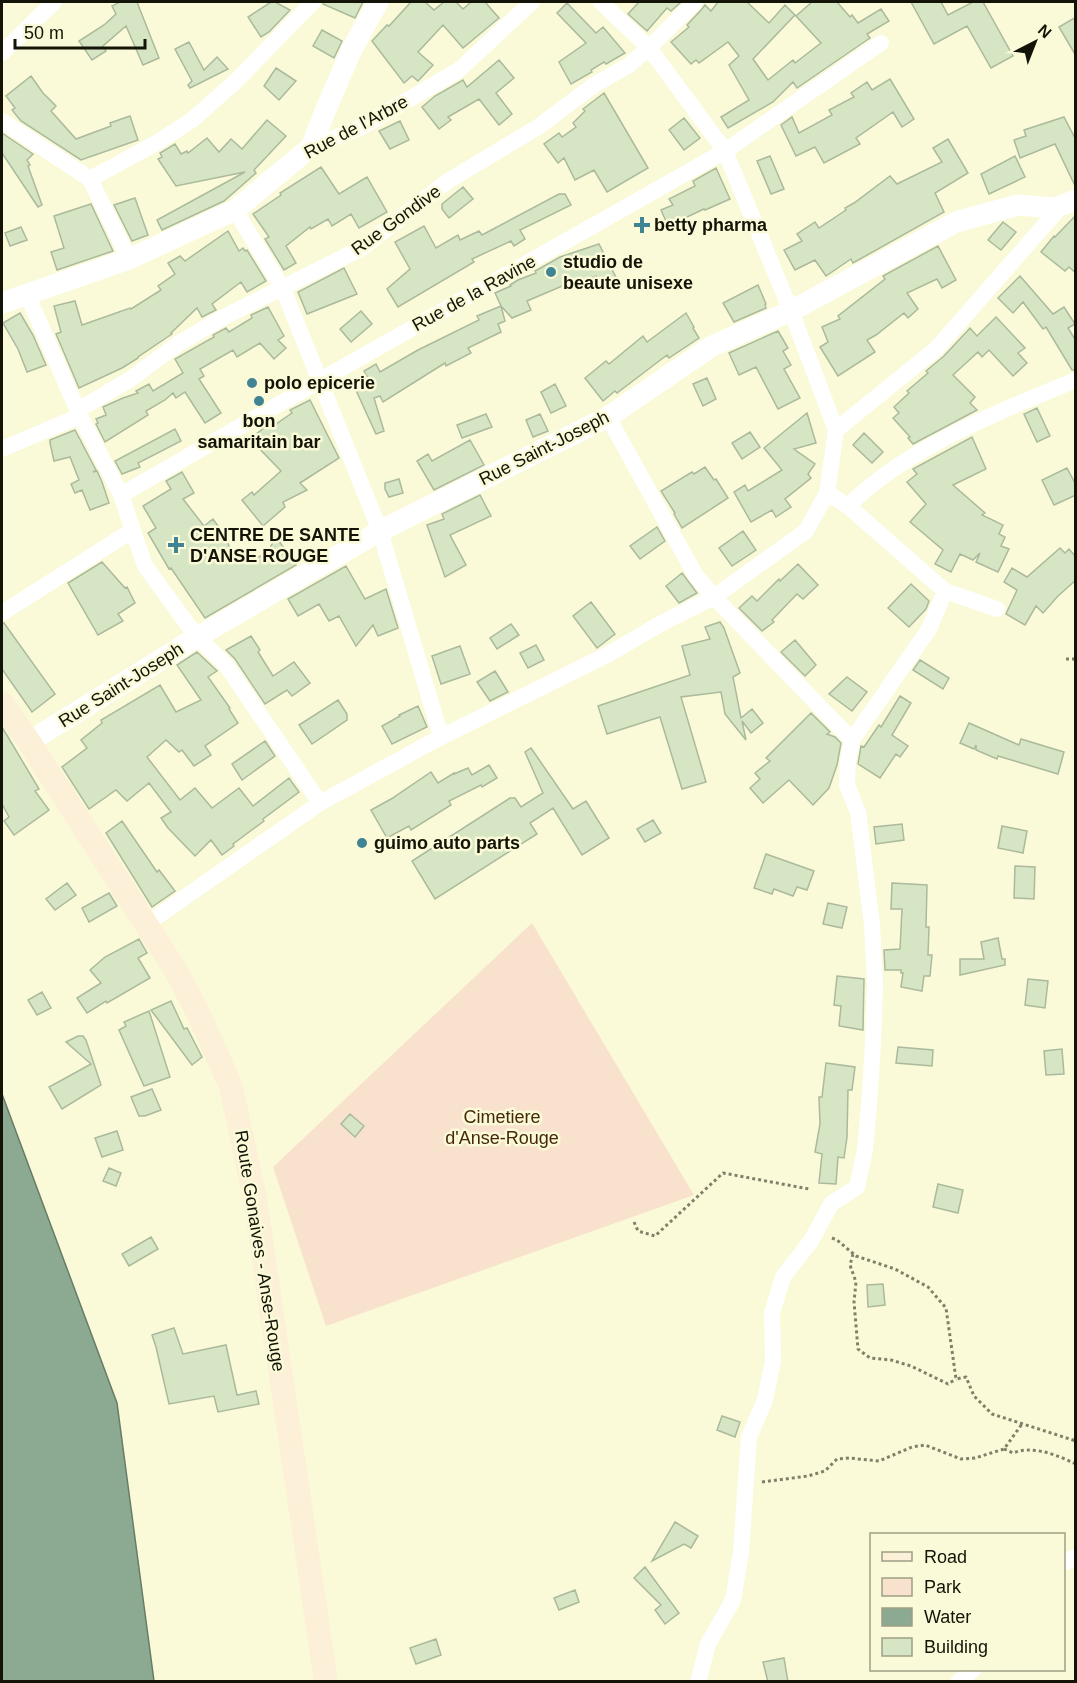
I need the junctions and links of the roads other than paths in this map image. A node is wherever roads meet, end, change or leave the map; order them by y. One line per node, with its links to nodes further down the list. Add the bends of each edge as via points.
1 (54, 2): 9 (street)
2 (313, 2): 13 (street, via 192,120)
3 (378, 2): 11 (street, via 351,51)
4 (532, 2): 11 (street, Rue de l'Arbre, via 459,70 360,128)
5 (601, 2): 8 (street)
6 (694, 2): 8 (street, Rue Gondive)
7 (881, 43): 12 (street, Rue de la Ravine)
8 (649, 48): 12 (street); 17 (street, Rue Gondive, via 538,127 448,181 362,248)
9 (2, 53)
10 (2, 121): 13 (street)
11 (310, 147): 15 (street, Rue de l'Arbre)
12 (725, 151): 20 (street); 22 (street, Rue de la Ravine)
13 (90, 179): 16 (street)
14 (1069, 202): 20 (street, Rue Saint-Joseph, via 1054,208 1018,204 956,222); 25 (street, via 936,349)
15 (235, 210): 16 (street, Rue de l'Arbre); 17 (street)
16 (129, 259): 18 (street, Rue de l'Arbre)
17 (283, 289): 22 (street); 23 (street, Rue Gondive, via 178,344)
18 (27, 294): 19 (street, Rue de l'Arbre); 23 (street)
19 (2, 303)
20 (791, 311): 24 (street, Rue Saint-Joseph, via 712,346); 25 (street)
21 (1076, 380): 29 (street, via 1011,406 922,451 867,488)
22 (319, 381): 28 (street, Rue de la Ravine); 31 (street)
23 (79, 413): 26 (street, Rue Gondive); 28 (street)
24 (608, 417): 31 (street, Rue Saint-Joseph); 33 (street, via 696,576)
25 (836, 430): 27 (street)
26 (2, 449)
27 (827, 493): 29 (street); 33 (street, via 806,531)
28 (121, 495): 30 (street)
29 (848, 506): 32 (street)
30 (133, 530): 35 (street); 36 (street, via 145,566)
31 (380, 531): 36 (street, Rue Saint-Joseph); 38 (street)
32 (945, 591): 34 (street); 39 (street, via 929,629)
33 (714, 597): 38 (street); 39 (street)
34 (997, 609)
35 (2, 613)
36 (198, 637): 40 (street, Rue Saint-Joseph); 41 (street, via 226,665)
37 (2, 703): 40 (main road, Route Gonaives - Anse-Rouge)
38 (441, 737): 41 (street)
39 (852, 740): 45 (street, via 847,785 858,812 873,945 874,1008 865,1150 857,1187 831,1204 811,1241 783,1277 772,1313 773,1361 765,1400 749,1437 741,1552 733,1600 708,1644)
40 (29, 742): 42 (main road, Route Gonaives - Anse-Rouge)
41 (320, 803): 42 (street)
42 (146, 925): 44 (main road, Route Gonaives - Anse-Rouge, via 178,974 231,1087 255,1199)
43 (972, 1671): 46 (street)
44 (326, 1682)
45 (698, 1682)
46 (958, 1682)

